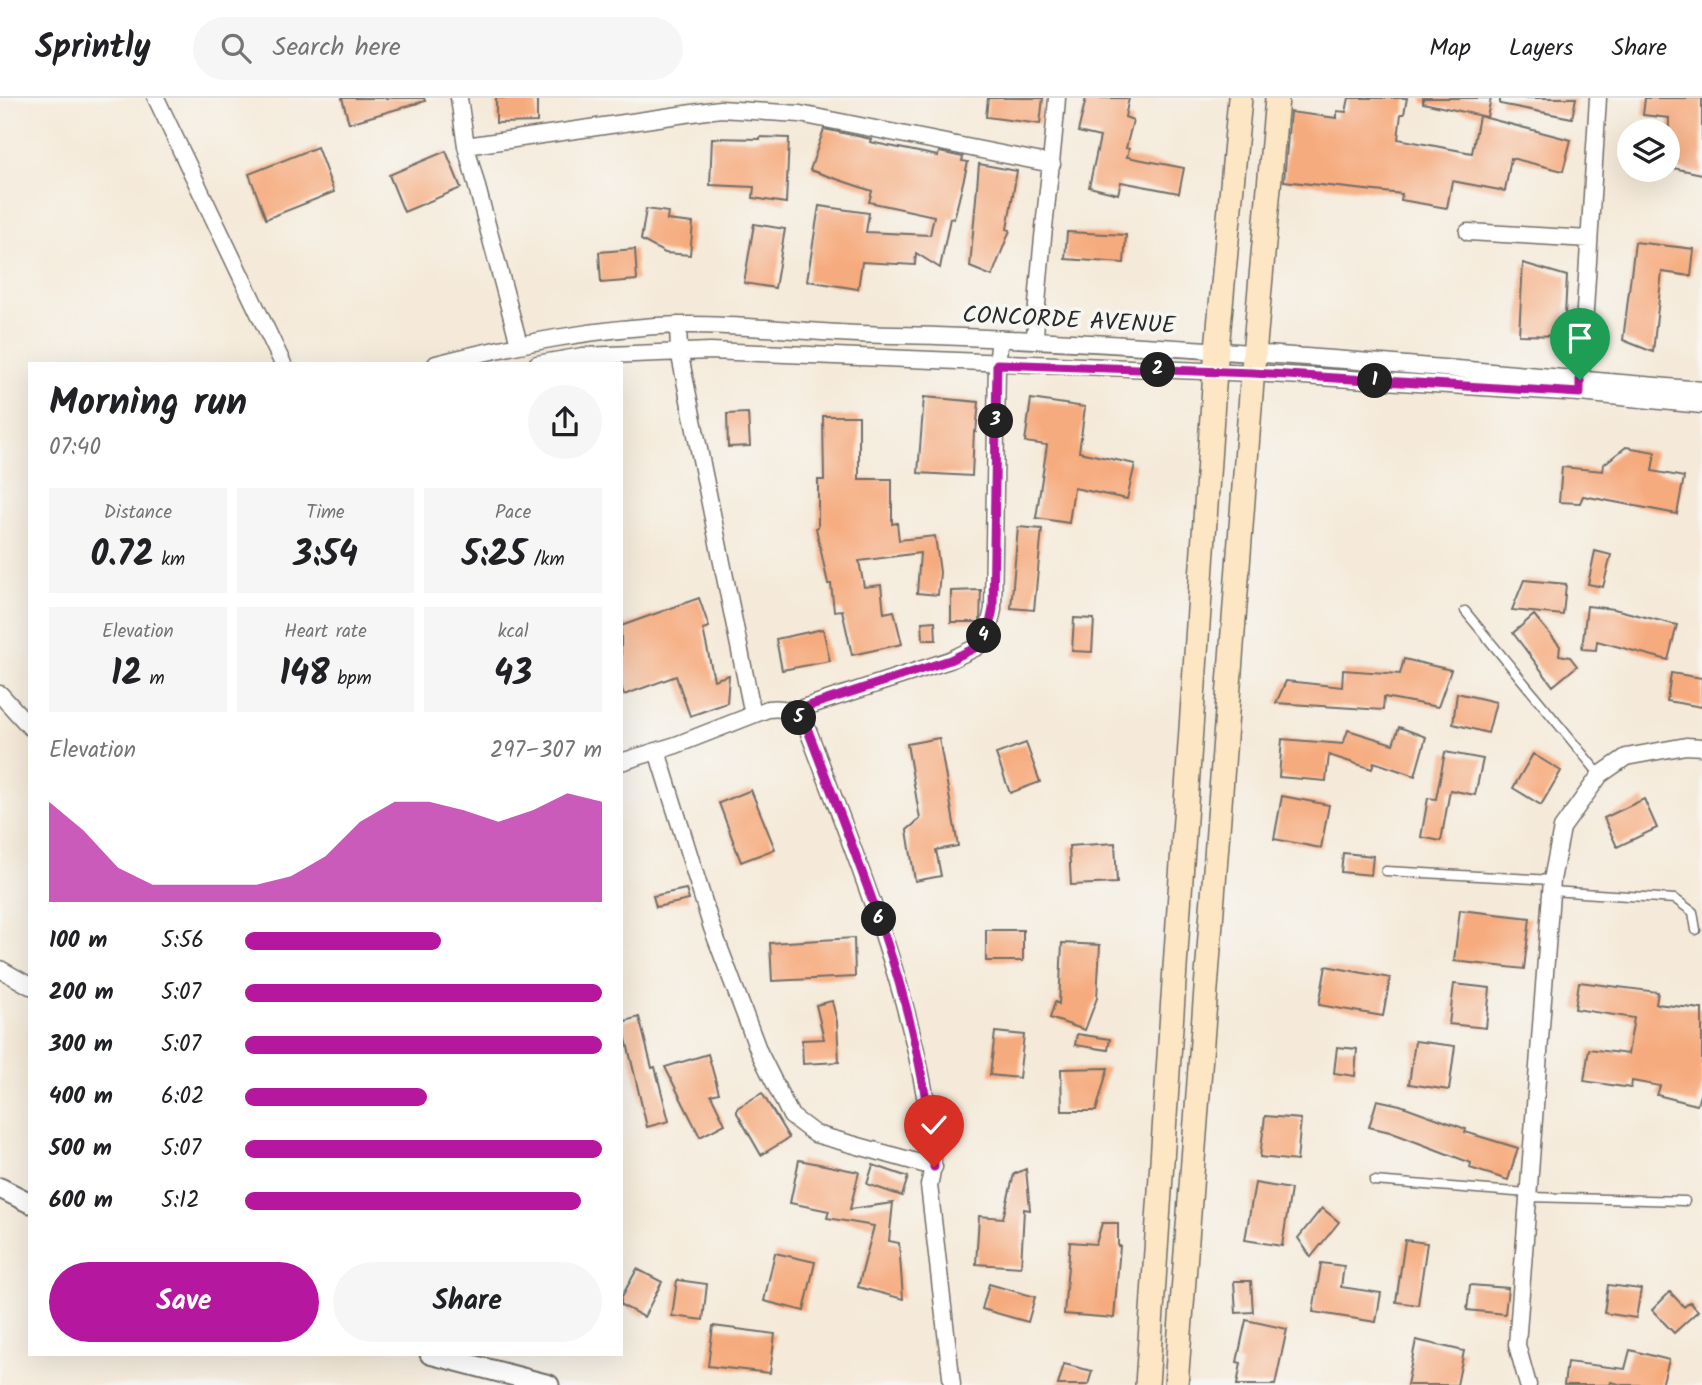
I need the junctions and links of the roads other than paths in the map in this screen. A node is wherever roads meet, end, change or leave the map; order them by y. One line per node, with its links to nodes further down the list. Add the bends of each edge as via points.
1 (156, 98): 17 (street)
2 (460, 98): 8 (street)
3 (1057, 98): 9 (street)
4 (1240, 98): 20 (main road)
5 (1278, 98): 22 (main road)
6 (1598, 98): 11 (street)
7 (719, 104): 8 (street); 9 (street, via 800,114)
8 (466, 146): 15 (street)
9 (1052, 164): 14 (street)
10 (1468, 232): 11 (street)
11 (1589, 240): 23 (street)
12 (678, 326): 13 (street, CONCORDE AVENUE); 15 (street, CONCORDE AVENUE); 16 (street)
13 (1000, 338): 14 (street, CONCORDE AVENUE); 21 (street)
14 (1035, 341): 20 (street, CONCORDE AVENUE)
15 (519, 344): 18 (street, CONCORDE AVENUE)
16 (679, 351): 19 (street, CONCORDE AVENUE); 21 (street, CONCORDE AVENUE); 29 (street)
17 (282, 362)
18 (444, 362)
19 (548, 362)
20 (1215, 362): 21 (street, CONCORDE AVENUE); 22 (street, CONCORDE AVENUE); 49 (main road)
21 (997, 364): 28 (street, via 989,628 977,647 950,660)
22 (1254, 364): 23 (street, CONCORDE AVENUE); 50 (main road)
23 (1580, 386): 24 (street, CONCORDE AVENUE); 25 (street, CONCORDE AVENUE)
24 (1702, 390)
25 (1702, 405)
26 (1465, 611): 34 (lane)
27 (0, 694): 30 (street)
28 (793, 711): 29 (street, via 781,708); 40 (street, via 806,725 883,928 915,1040)
29 (753, 715): 32 (street)
30 (28, 725)
31 (1702, 747): 34 (street, via 1626,757)
32 (657, 751): 33 (street); 40 (street, via 712,928 759,1052 791,1116 815,1134)
33 (623, 760)
34 (1600, 775): 36 (street, via 1562,828)
35 (1386, 870): 36 (lane)
36 (1551, 885): 37 (lane, via 1675,899 1693,912); 43 (street)
37 (1696, 930)
38 (0, 969): 39 (street)
39 (28, 985)
40 (934, 1167): 48 (street, via 929,1185)
41 (1374, 1181): 43 (lane)
42 (0, 1188): 45 (street)
43 (1528, 1195): 44 (lane); 51 (street, via 1517,1345)
44 (1685, 1201)
45 (28, 1202)
46 (437, 1356): 47 (street)
47 (549, 1385)
48 (953, 1385)
49 (1147, 1385)
50 (1176, 1385)
51 (1528, 1385)

